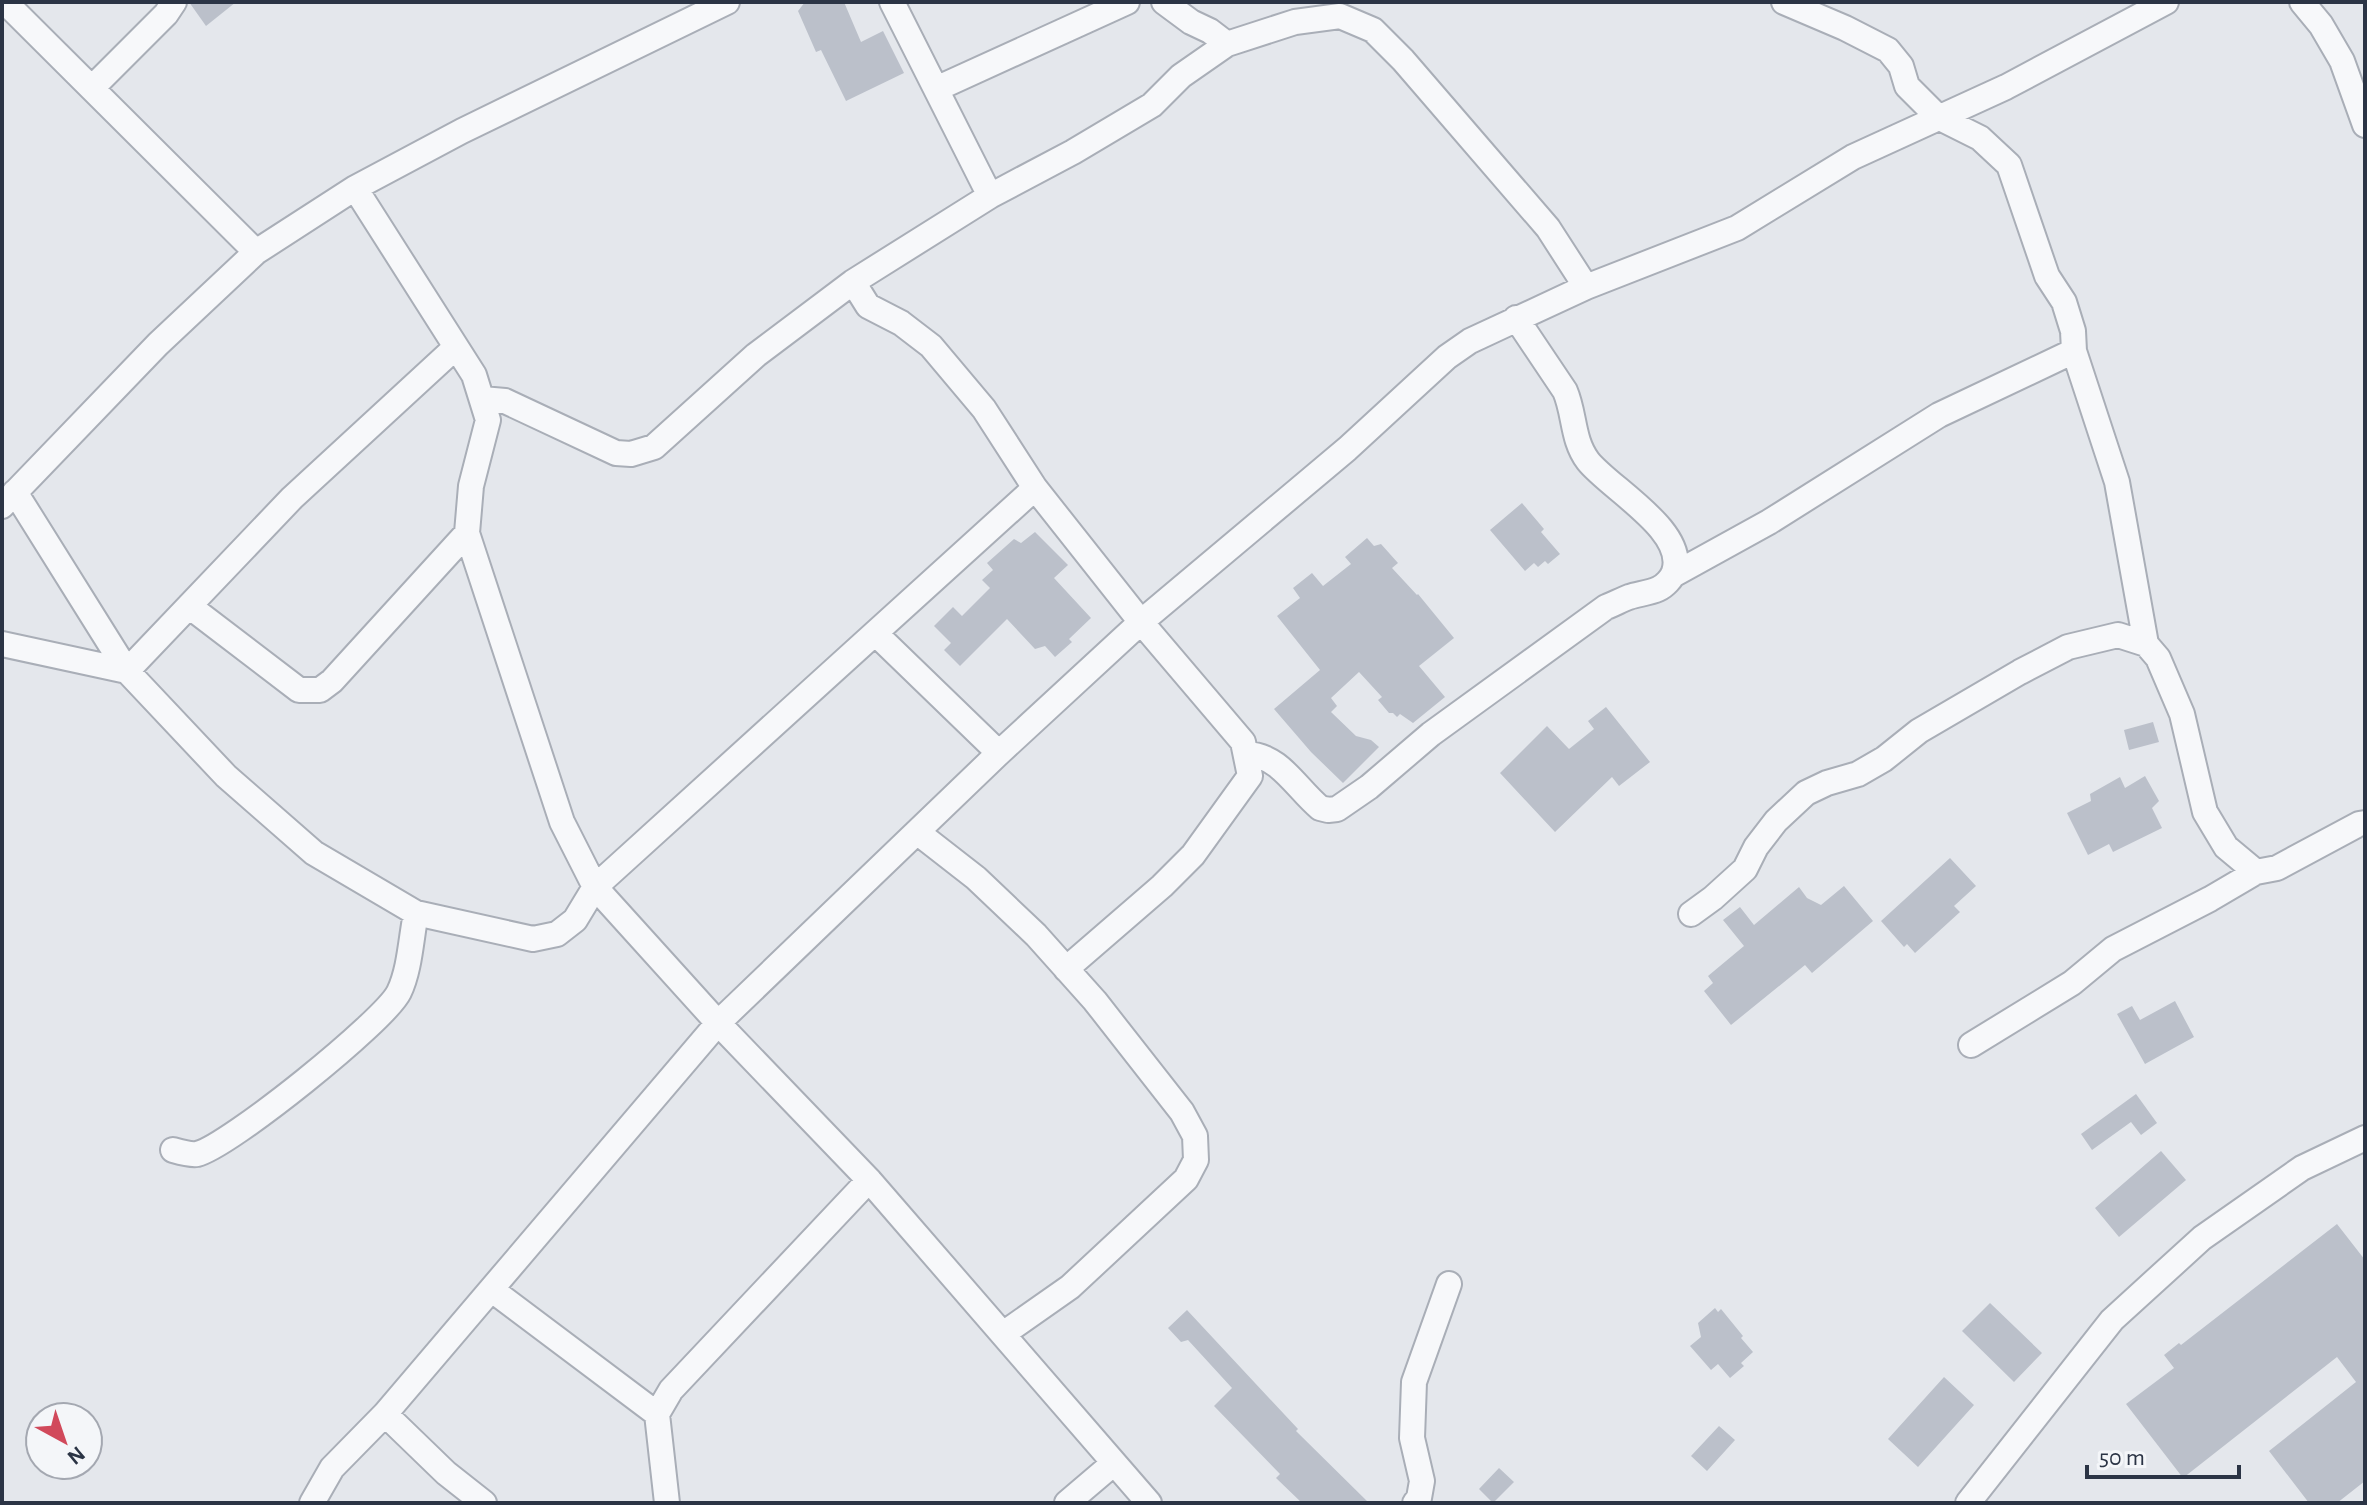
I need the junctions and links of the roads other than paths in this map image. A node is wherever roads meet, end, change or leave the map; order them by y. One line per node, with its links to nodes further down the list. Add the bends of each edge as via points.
1 (5, 2): 12 (street)
2 (174, 2): 12 (street)
3 (727, 2): 10 (street)
4 (892, 2): 13 (street)
5 (1127, 2): 13 (street)
6 (1164, 2): 11 (street)
7 (1784, 2): 14 (street, via 1888,50 1901,66 1907,86)
8 (2166, 2): 14 (street)
9 (2302, 2): 15 (street, via 2342,61)
10 (680, 12): 16 (street)
11 (1227, 44): 17 (street, via 1181,76 1152,105); 20 (street, via 1295,22 1340,16 1373,30 1548,228)
12 (92, 88): 18 (street)
13 (936, 89): 17 (street)
14 (1938, 117): 20 (street, via 1853,157 1737,228); 23 (street, via 1980,138 2009,165 2047,276 2064,302)
15 (2365, 125)
16 (355, 188): 18 (street); 22 (street)
17 (990, 196): 19 (street)
18 (256, 252): 26 (street)
19 (853, 282): 24 (street, via 756,355 645,450 616,453 505,401); 25 (street, via 868,306 931,346 984,409)
20 (1586, 287): 21 (street)
21 (1516, 318): 28 (street, via 1565,391 1578,443 1589,462 1664,533 1676,555); 30 (street, via 1447,357 1347,449)
22 (456, 347): 24 (street); 29 (street, via 292,498)
23 (2074, 351): 28 (street, via 1939,415 1769,522); 33 (street, via 2117,482)
24 (482, 399): 27 (street, via 488,420 471,486)
25 (1035, 488): 30 (street); 31 (street)
26 (8, 499): 34 (street)
27 (467, 533): 29 (street, via 320,690 299,690); 40 (street, via 562,822)
28 (1673, 575): 36 (street, via 1659,589 1606,607 1337,809 1320,808 1274,762)
29 (189, 606): 34 (street)
30 (1141, 622): 35 (street); 36 (street, via 1243,742)
31 (876, 634): 35 (street); 40 (street)
32 (2, 644): 34 (street)
33 (2146, 644): 39 (street, via 2158,658 2182,714 2205,812 2226,847); 42 (street, via 2118,635 2068,647 1919,731 1858,774 1806,793 1776,821 1745,869)
34 (127, 671): 41 (street, via 226,776 314,853)
35 (999, 753): 38 (street)
36 (1246, 754): 43 (street, via 1250,776 1193,855)
37 (2365, 823): 39 (street, via 2277,868)
38 (917, 832): 43 (street, via 976,878); 44 (street)
39 (2256, 872): 45 (street, via 2113,949 2072,983)
40 (595, 887): 41 (street, via 575,920 557,934 533,939); 44 (street)
41 (416, 913): 47 (street, via 399,993 379,1018 217,1145 195,1154)
42 (1691, 914)
43 (1066, 969): 51 (street, via 1182,1112 1195,1136 1196,1160 1186,1179 1070,1287)
44 (718, 1023): 48 (street); 50 (street)
45 (1971, 1045)
46 (2365, 1138): 61 (street, via 2302,1168 2202,1238 2112,1320)
47 (173, 1150)
48 (869, 1180): 51 (street); 53 (street, via 690,1368)
49 (1449, 1284): 60 (street, via 1414,1382 1412,1438 1422,1481)
50 (492, 1290): 52 (street); 53 (street)
51 (1003, 1334): 54 (street)
52 (385, 1414): 55 (street, via 332,1468); 56 (street)
53 (657, 1414): 57 (street)
54 (1114, 1463): 58 (street); 59 (street)
55 (312, 1503)
56 (484, 1503)
57 (667, 1503)
58 (1067, 1503)
59 (1149, 1503)
60 (1415, 1503)
61 (1968, 1503)

